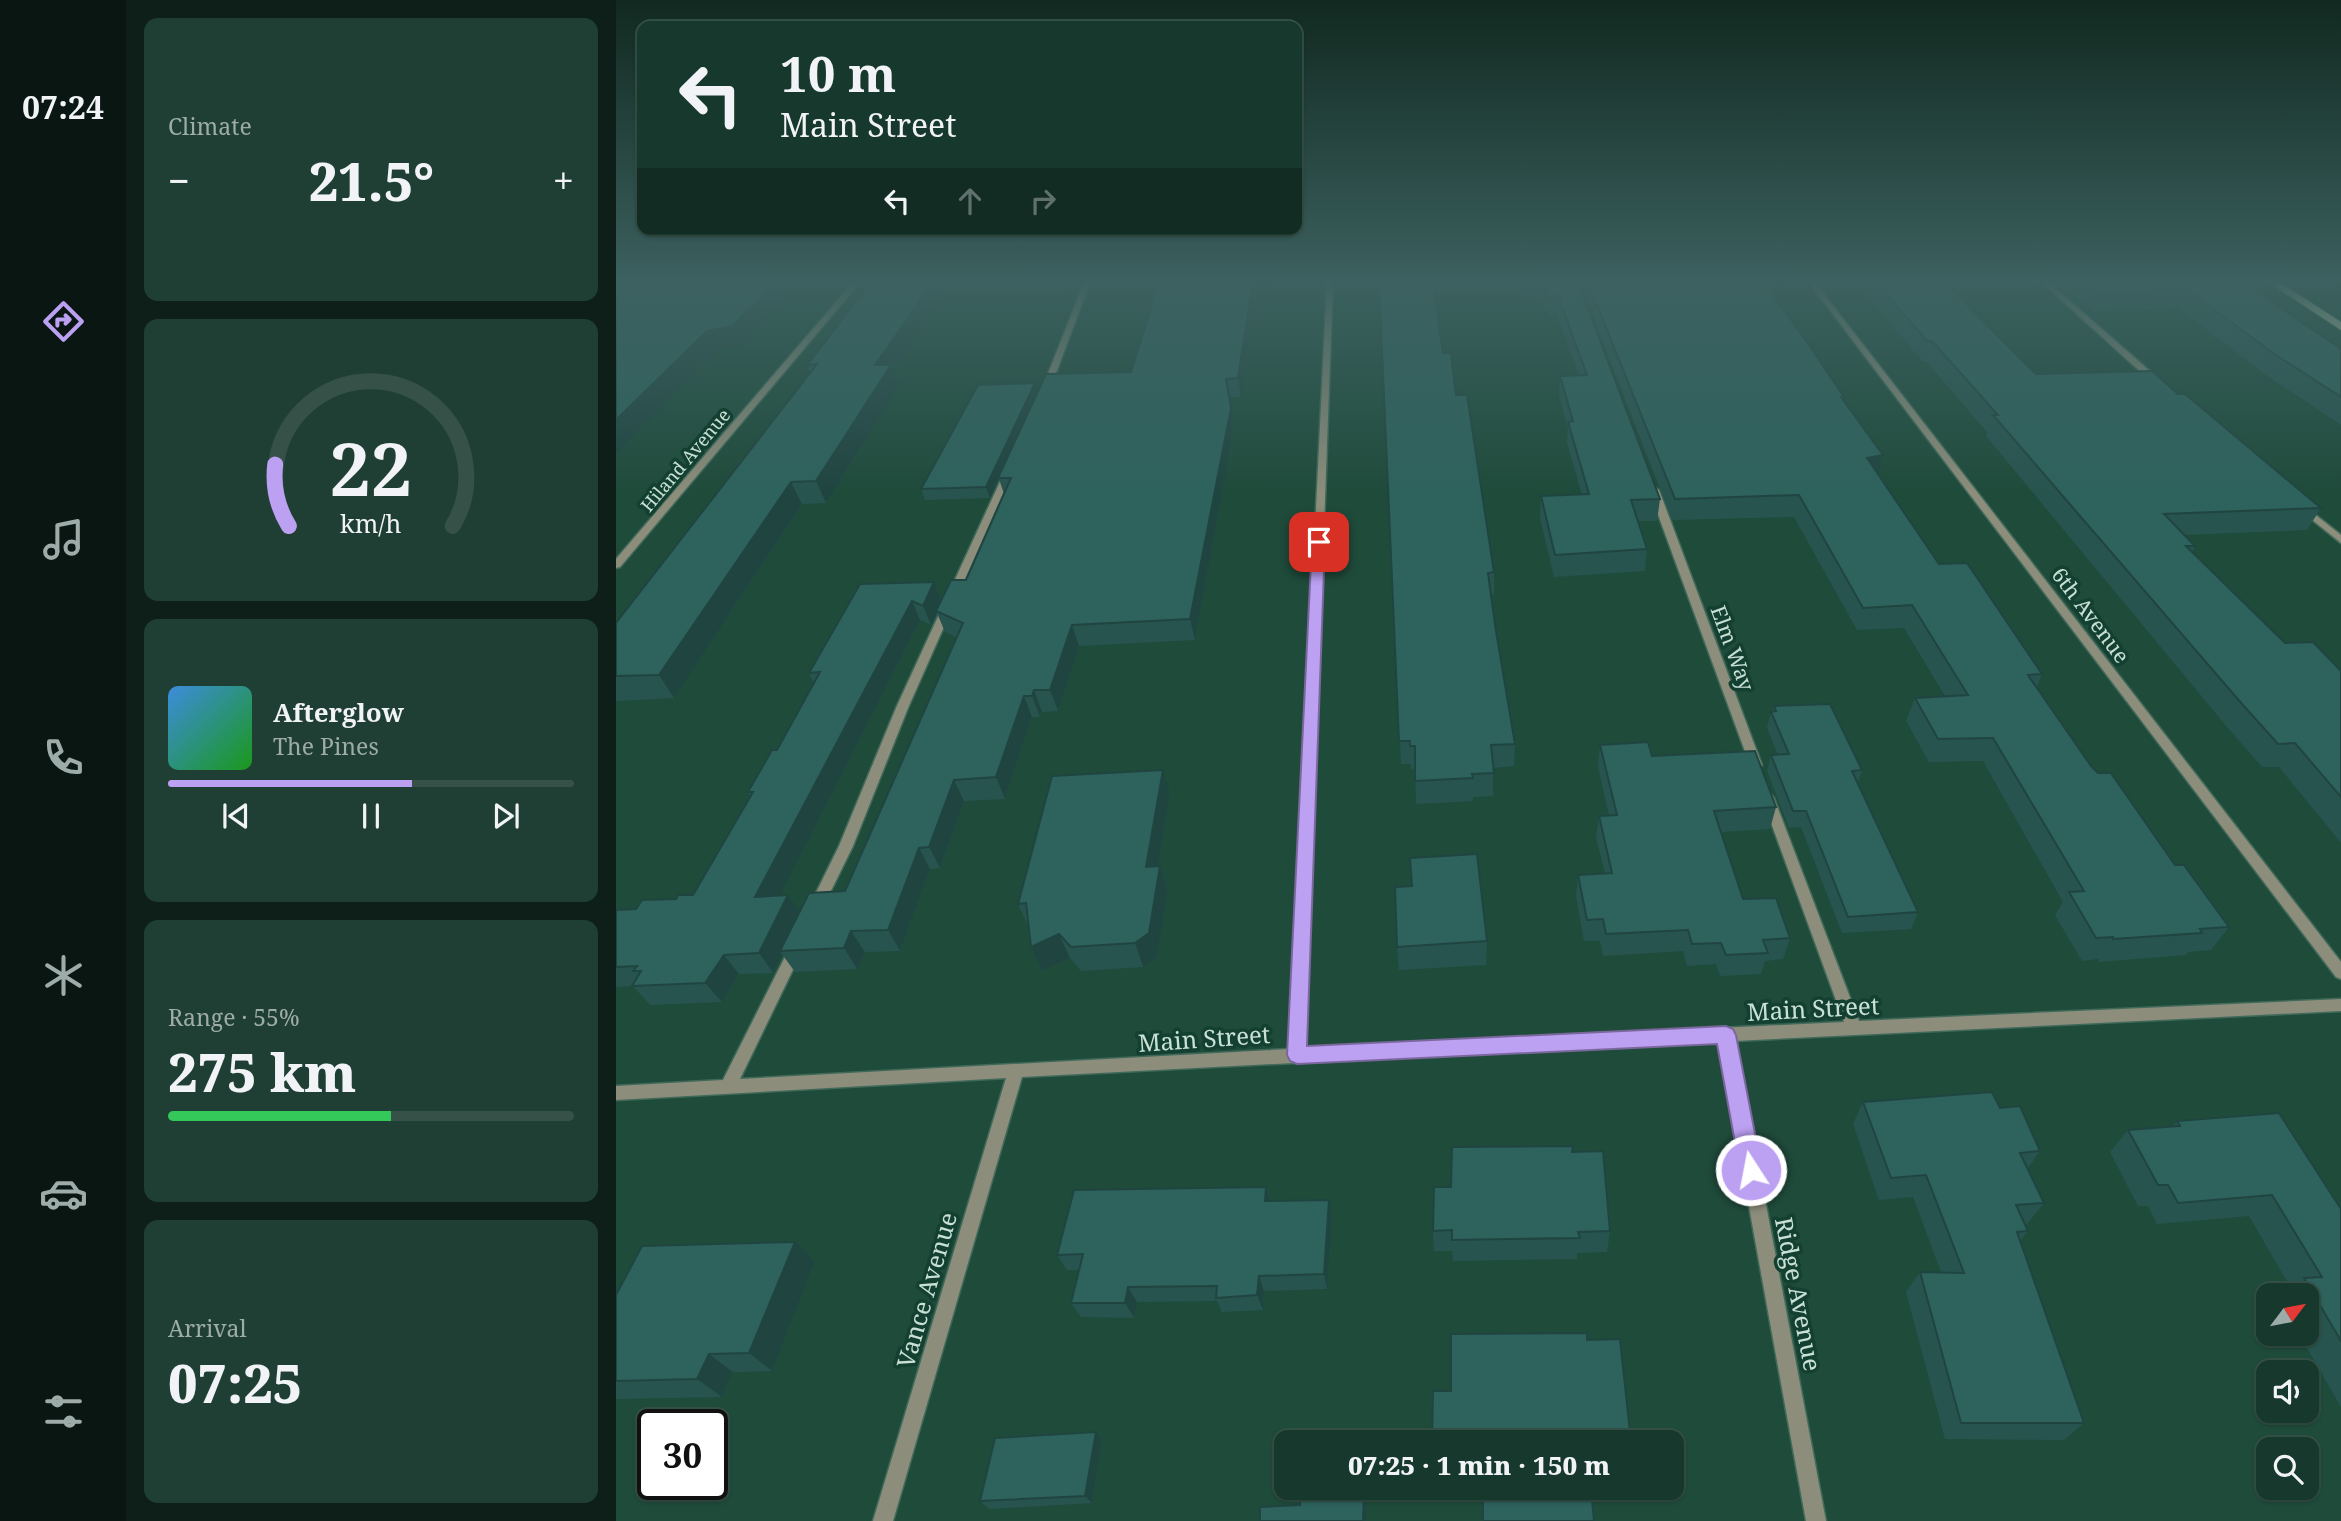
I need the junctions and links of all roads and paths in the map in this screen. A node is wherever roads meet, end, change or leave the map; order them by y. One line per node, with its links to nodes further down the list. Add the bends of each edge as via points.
1 (798, 351): 12 (street, Hiland Avenue)
2 (1061, 351): 7 (street)
3 (1327, 351): 21 (street)
4 (1864, 351): 17 (street, 6th Avenue)
5 (2122, 351): 6 (street)
6 (2163, 387)
7 (1041, 402)
8 (1012, 465): 15 (street)
9 (1647, 474): 13 (street, Elm Way)
10 (2292, 499): 11 (street)
11 (2341, 540)
12 (616, 565)
13 (1758, 771)
14 (1763, 783): 19 (street)
15 (811, 918)
16 (799, 943): 23 (street)
17 (2341, 974)
18 (2341, 1005): 19 (street, Main Street)
19 (1854, 1029): 20 (street, Main Street)
20 (1726, 1035): 21 (street, Main Street); 26 (street, Ridge Avenue)
21 (1297, 1055): 22 (street, Main Street)
22 (1016, 1072): 23 (street, Main Street); 25 (street, Vance Avenue)
23 (729, 1087): 24 (street, Main Street)
24 (616, 1093)
25 (883, 1521)
26 (1816, 1521)

